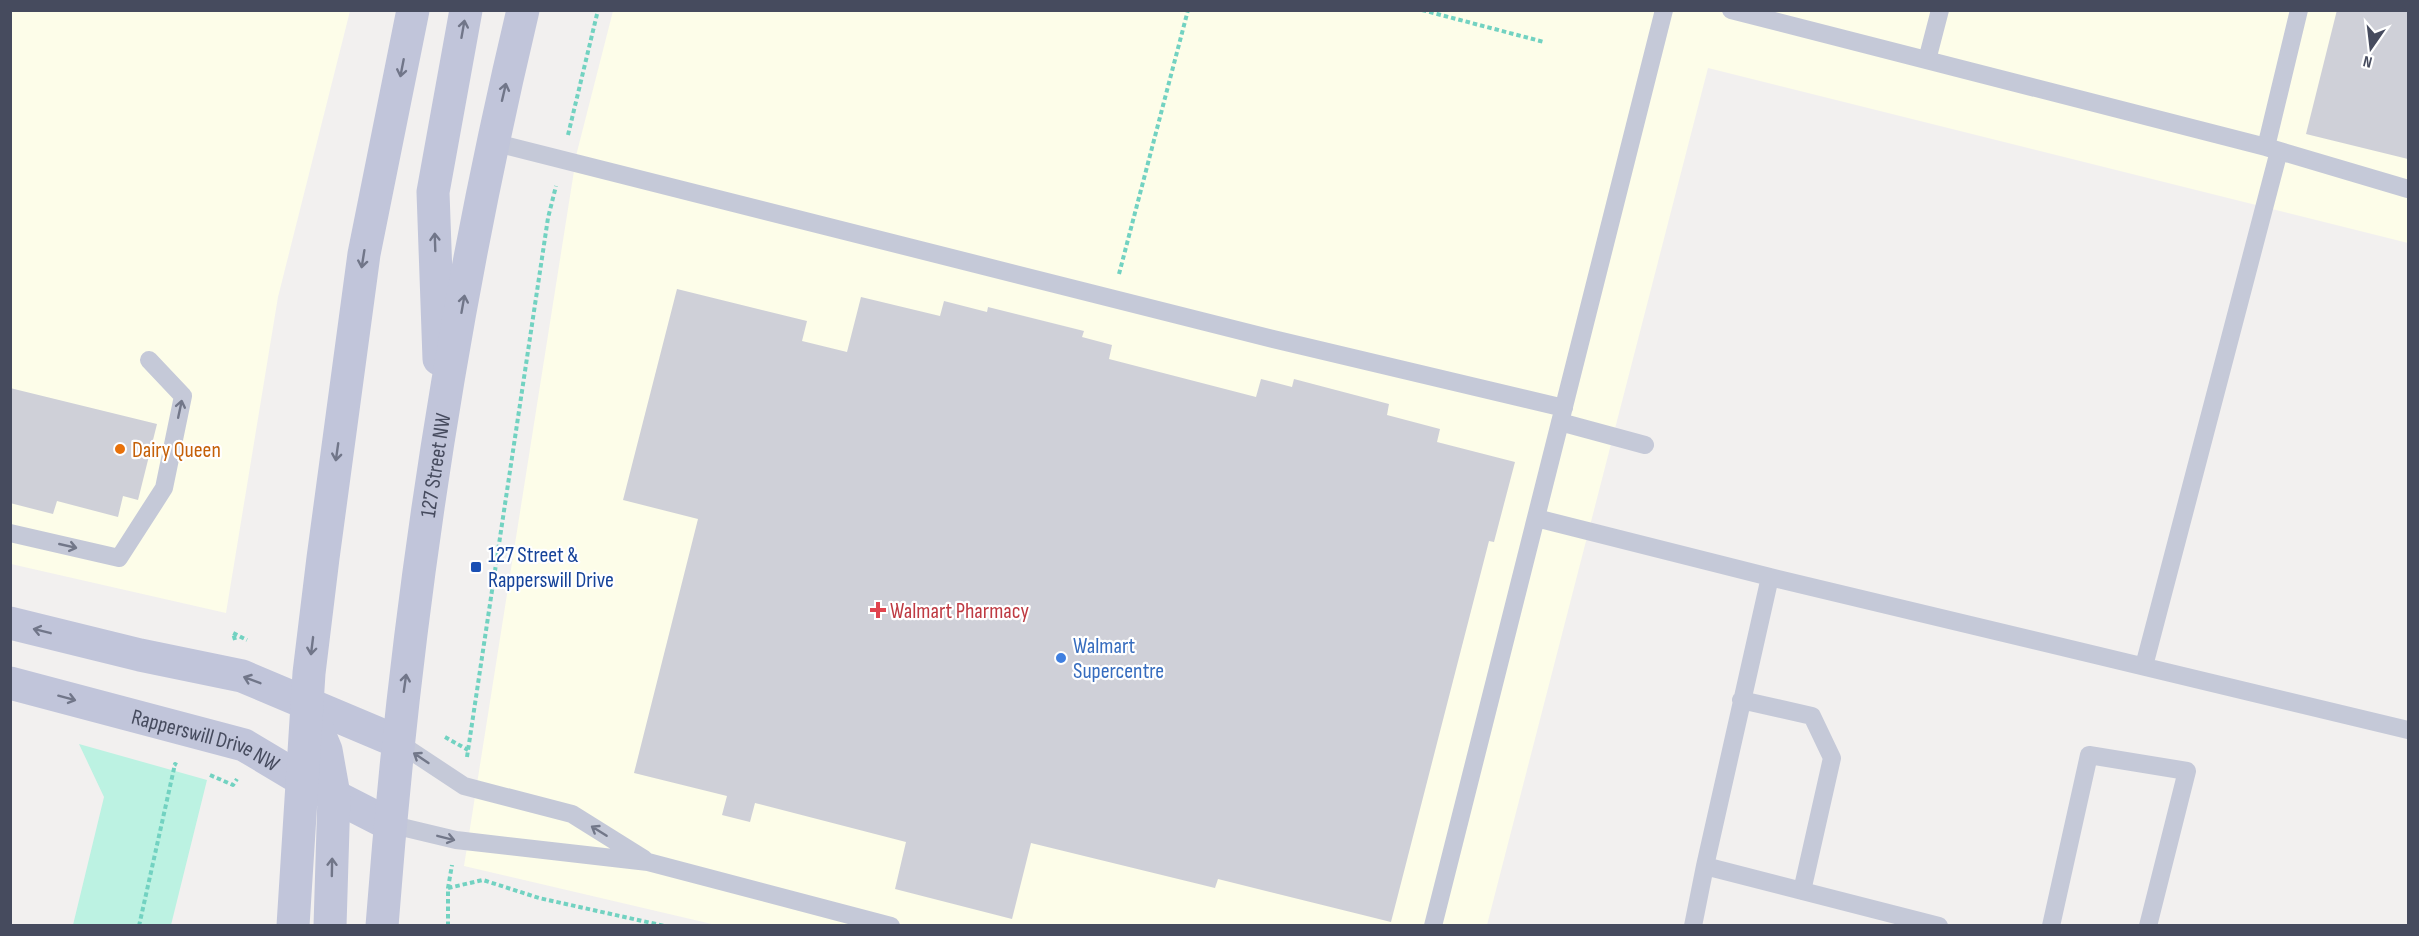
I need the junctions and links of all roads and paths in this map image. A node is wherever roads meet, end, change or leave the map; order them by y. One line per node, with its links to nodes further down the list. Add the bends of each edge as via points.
1 (413, 10): 29 (main road, one-way to 29, via 364,254)
2 (466, 10): 20 (main road, one-way to 2, via 434,192)
3 (523, 10): 13 (main road, 127 Street NW, one-way to 3)
4 (598, 10): 15 (path)
5 (1188, 10): 17 (path)
6 (1422, 10): 11 (path)
7 (1664, 10): 19 (lane)
8 (1731, 10): 12 (lane)
9 (1940, 10): 12 (lane)
10 (2299, 10): 14 (lane)
11 (1544, 42)
12 (1927, 60): 14 (lane)
13 (492, 142): 15 (lane); 20 (main road, 127 Street NW, one-way to 13)
14 (2272, 149): 16 (lane); 26 (lane)
15 (562, 160): 17 (lane); 33 (path, via 548,218 514,430)
16 (2409, 189)
17 (1113, 299): 19 (lane)
18 (149, 360): 23 (lane, one-way to 18, via 119,558 164,489 183,396)
19 (1562, 415): 21 (lane); 22 (lane)
20 (442, 427): 31 (main road, 127 Street NW, one-way to 20)
21 (1645, 445)
22 (1536, 518): 24 (lane); 47 (lane)
23 (10, 533)
24 (1770, 577): 26 (lane); 28 (lane)
25 (10, 623): 29 (main road, one-way to 25, via 242,676)
26 (2144, 666): 30 (lane)
27 (10, 683): 32 (main road, Rapperswill Drive NW, one-way to 32, via 244,745)
28 (1741, 700): 38 (lane); 40 (lane, via 1812,716 1832,758)
29 (306, 701): 31 (main road); 32 (main road); 34 (main road, via 326,750)
30 (2409, 730)
31 (396, 741): 33 (lane, one-way to 31); 35 (main road, 127 Street NW)
32 (301, 779): 34 (main road, Rapperswill Drive NW); 41 (main road)
33 (464, 786): 37 (lane, one-way to 33, via 572,814)
34 (334, 795): 35 (main road, Rapperswill Drive NW); 42 (main road, one-way to 34)
35 (389, 824): 36 (lane, one-way to 36); 43 (main road, 127 Street NW)
36 (456, 840): 37 (lane); 39 (path)
37 (648, 862): 46 (lane)
38 (1705, 866): 40 (lane); 48 (lane)
39 (448, 888): 44 (path); 45 (path, via 483,880 539,898)
40 (1802, 891): 49 (lane)
41 (293, 926)
42 (330, 926)
43 (382, 926)
44 (448, 926)
45 (665, 926)
46 (891, 926)
47 (1433, 926)
48 (1693, 926)
49 (1939, 926)
50 (2051, 926): 51 (lane, via 2089,755 2187,771)
51 (2148, 926)

